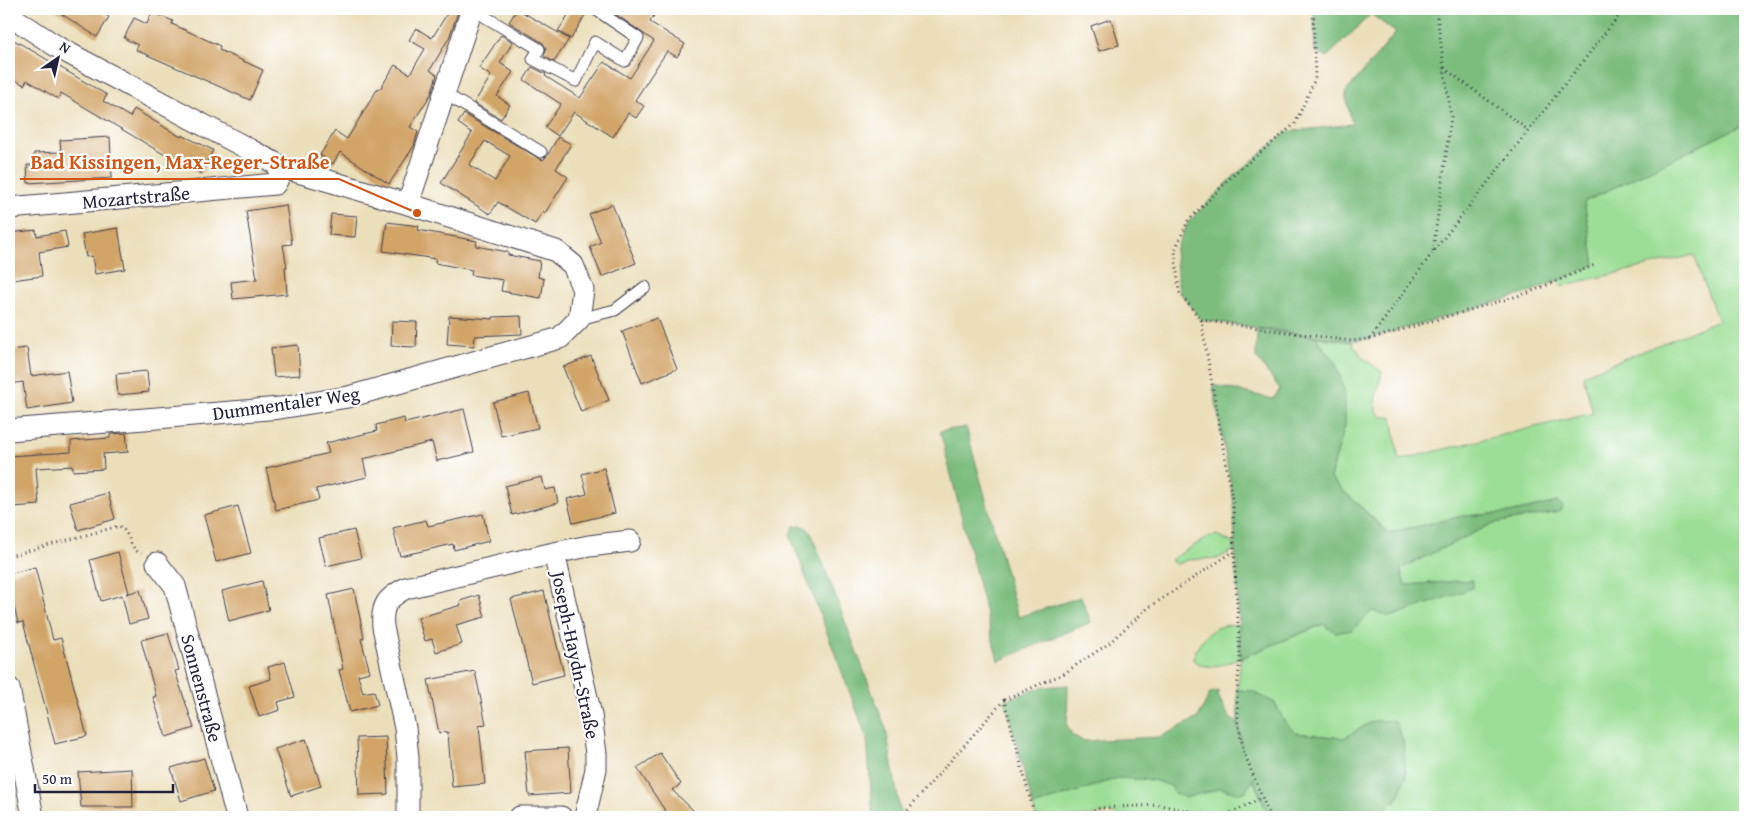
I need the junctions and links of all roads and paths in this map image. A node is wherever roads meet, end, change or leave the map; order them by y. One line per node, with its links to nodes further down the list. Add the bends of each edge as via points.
1 (472, 9): 2 (lane, via 539,49 533,59 576,81 595,42 625,61 638,38); 8 (street)
2 (595, 9)
3 (1313, 9): 18 (path, via 1316,79 1295,124 1234,174 1188,221 1175,250 1179,292)
4 (1436, 9): 7 (path)
5 (1624, 9): 9 (path)
6 (9, 14): 11 (street, via 60,48)
7 (1444, 67): 9 (path); 14 (path, via 1451,117)
8 (444, 93): 10 (lane); 12 (street)
9 (1528, 130): 14 (path)
10 (541, 152)
11 (284, 168): 12 (street); 13 (street, Mozartstraße, via 275,184)
12 (408, 204): 17 (street, via 556,251 573,265 583,290)
13 (9, 208)
14 (1433, 252): 19 (path)
15 (1595, 265): 19 (path, via 1528,293)
16 (645, 287): 17 (lane, via 615,310)
17 (579, 319): 20 (street, Dummentaler Weg, via 560,338 348,397 280,408)
18 (1201, 320): 19 (path, via 1351,341); 22 (path, via 1233,504)
19 (1370, 339)
20 (9, 430)
21 (630, 541): 23 (street, Joseph-Haydn-Straße)
22 (1234, 551): 27 (path, via 1148,608 1108,644 1062,674); 28 (path, via 1240,658 1238,722 1243,750)
23 (554, 553): 31 (street, Joseph-Haydn-Straße, via 406,588 389,599 382,616 405,728); 34 (street, Joseph-Haydn-Straße, via 595,740 596,769)
24 (9, 556): 25 (path, via 119,526 125,530 134,550)
25 (157, 563): 30 (street, Sonnenstraße, via 175,586)
26 (9, 688): 29 (street)
27 (1004, 700): 35 (path); 36 (path)
28 (1261, 798): 38 (path); 39 (path)
29 (33, 817)
30 (237, 817)
31 (408, 817)
32 (520, 817): 33 (street)
33 (561, 817)
34 (585, 817)
35 (901, 817)
36 (1034, 817)
37 (1080, 817): 38 (path, via 1101,808 1159,805)
38 (1221, 817)
39 (1270, 817)

